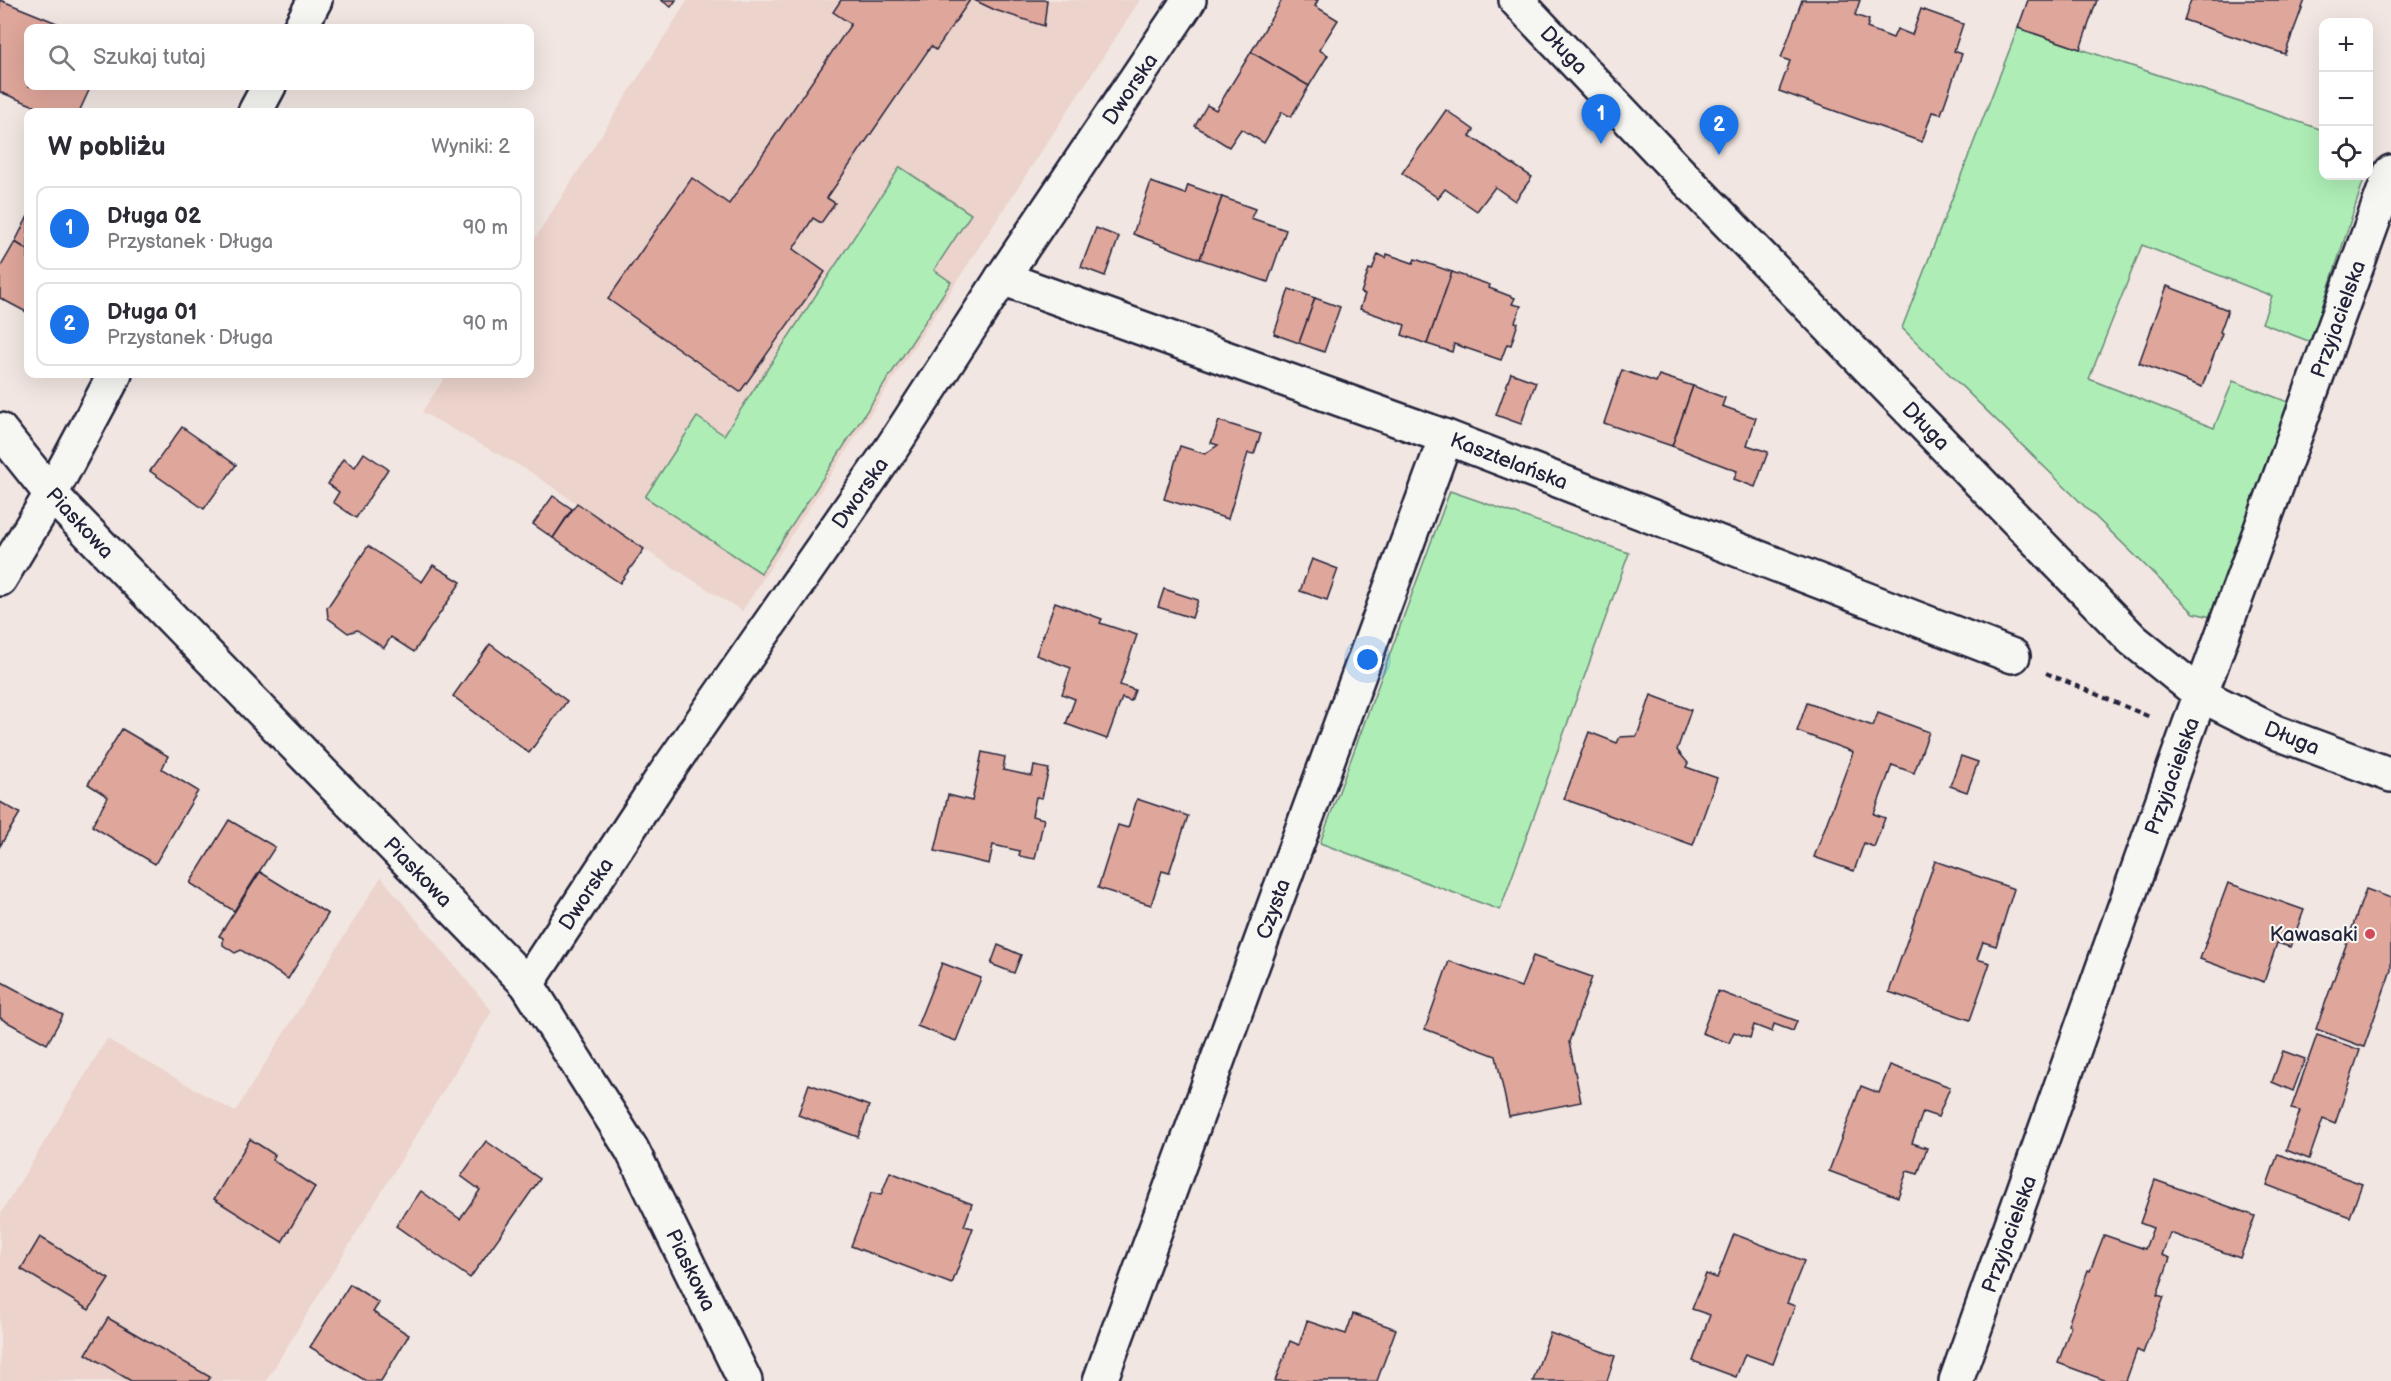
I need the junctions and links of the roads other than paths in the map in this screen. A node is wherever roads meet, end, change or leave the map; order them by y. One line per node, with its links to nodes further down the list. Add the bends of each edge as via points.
1 (315, 0): 4 (street)
2 (1189, 0): 8 (street, Dworska)
3 (1516, 0): 15 (street, Długa, via 2133,640)
4 (302, 24)
5 (267, 90): 6 (street)
6 (257, 108)
7 (2391, 172): 15 (street, Przyjacielska)
8 (1002, 278): 11 (street, Kasztelańska); 17 (street, Dworska, via 891,449 661,780)
9 (113, 378): 12 (street)
10 (0, 430): 12 (street, Piaskowa)
11 (1446, 437): 14 (street, Kasztelańska); 19 (street, Czysta)
12 (51, 494): 13 (street); 17 (street, Piaskowa)
13 (0, 579)
14 (2013, 656)
15 (2201, 695): 16 (street, Długa, via 2275,732); 20 (street, Przyjacielska)
16 (2391, 776)
17 (527, 984): 18 (street, Piaskowa, via 632,1150)
18 (745, 1381)
19 (1100, 1381)
20 (1956, 1381)

